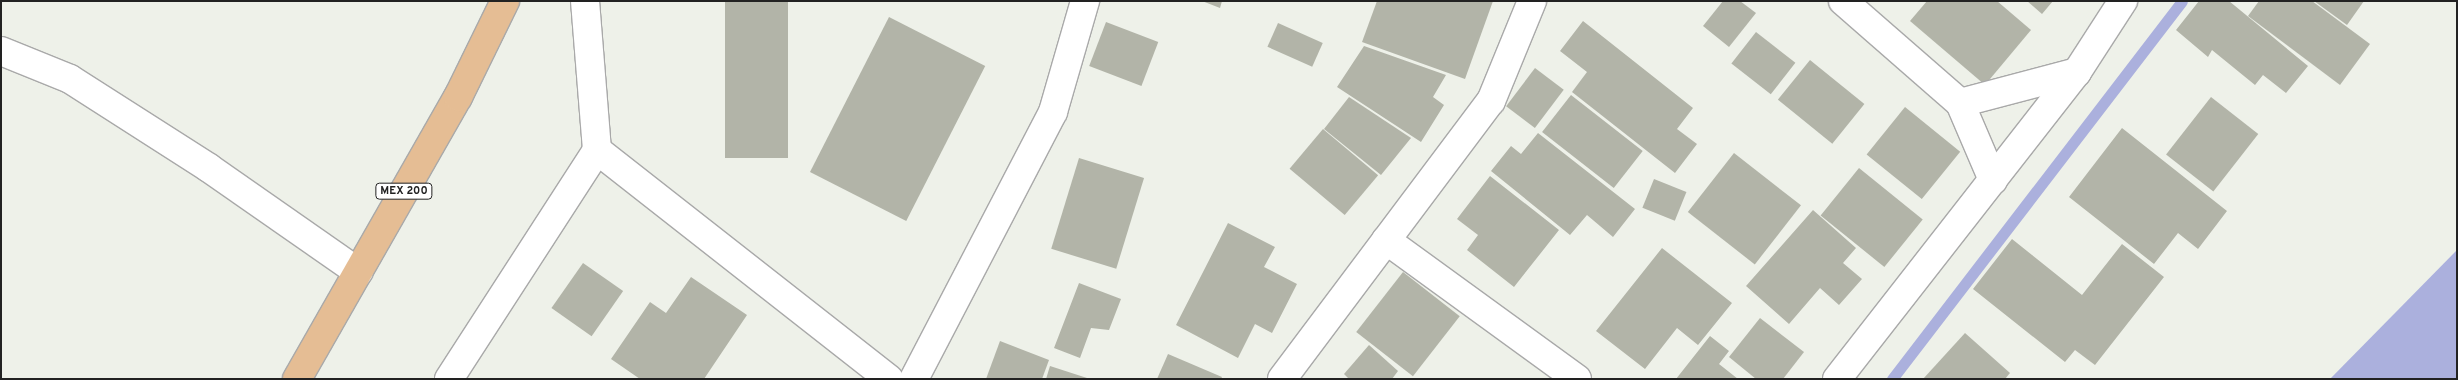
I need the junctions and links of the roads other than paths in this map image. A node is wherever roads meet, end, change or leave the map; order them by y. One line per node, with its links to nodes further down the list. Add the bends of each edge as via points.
1 (505, 1): 13 (highway, MEX 200, via 458,97)
2 (585, 1): 10 (street)
3 (1085, 1): 17 (street, via 1053,112)
4 (1532, 1): 12 (street, via 1491,101)
5 (1843, 1): 9 (street)
6 (2123, 1): 8 (street)
7 (1, 50): 13 (street, via 70,79 209,168)
8 (2077, 72): 9 (street); 11 (street)
9 (1960, 103): 11 (street)
10 (597, 150): 15 (street); 16 (street)
11 (1993, 180): 20 (street)
12 (1386, 240): 18 (street); 19 (street)
13 (358, 272): 14 (highway, MEX 200)
14 (297, 379)
15 (449, 379)
16 (889, 379)
17 (914, 379)
18 (1282, 379)
19 (1577, 379)
20 (1836, 379)

